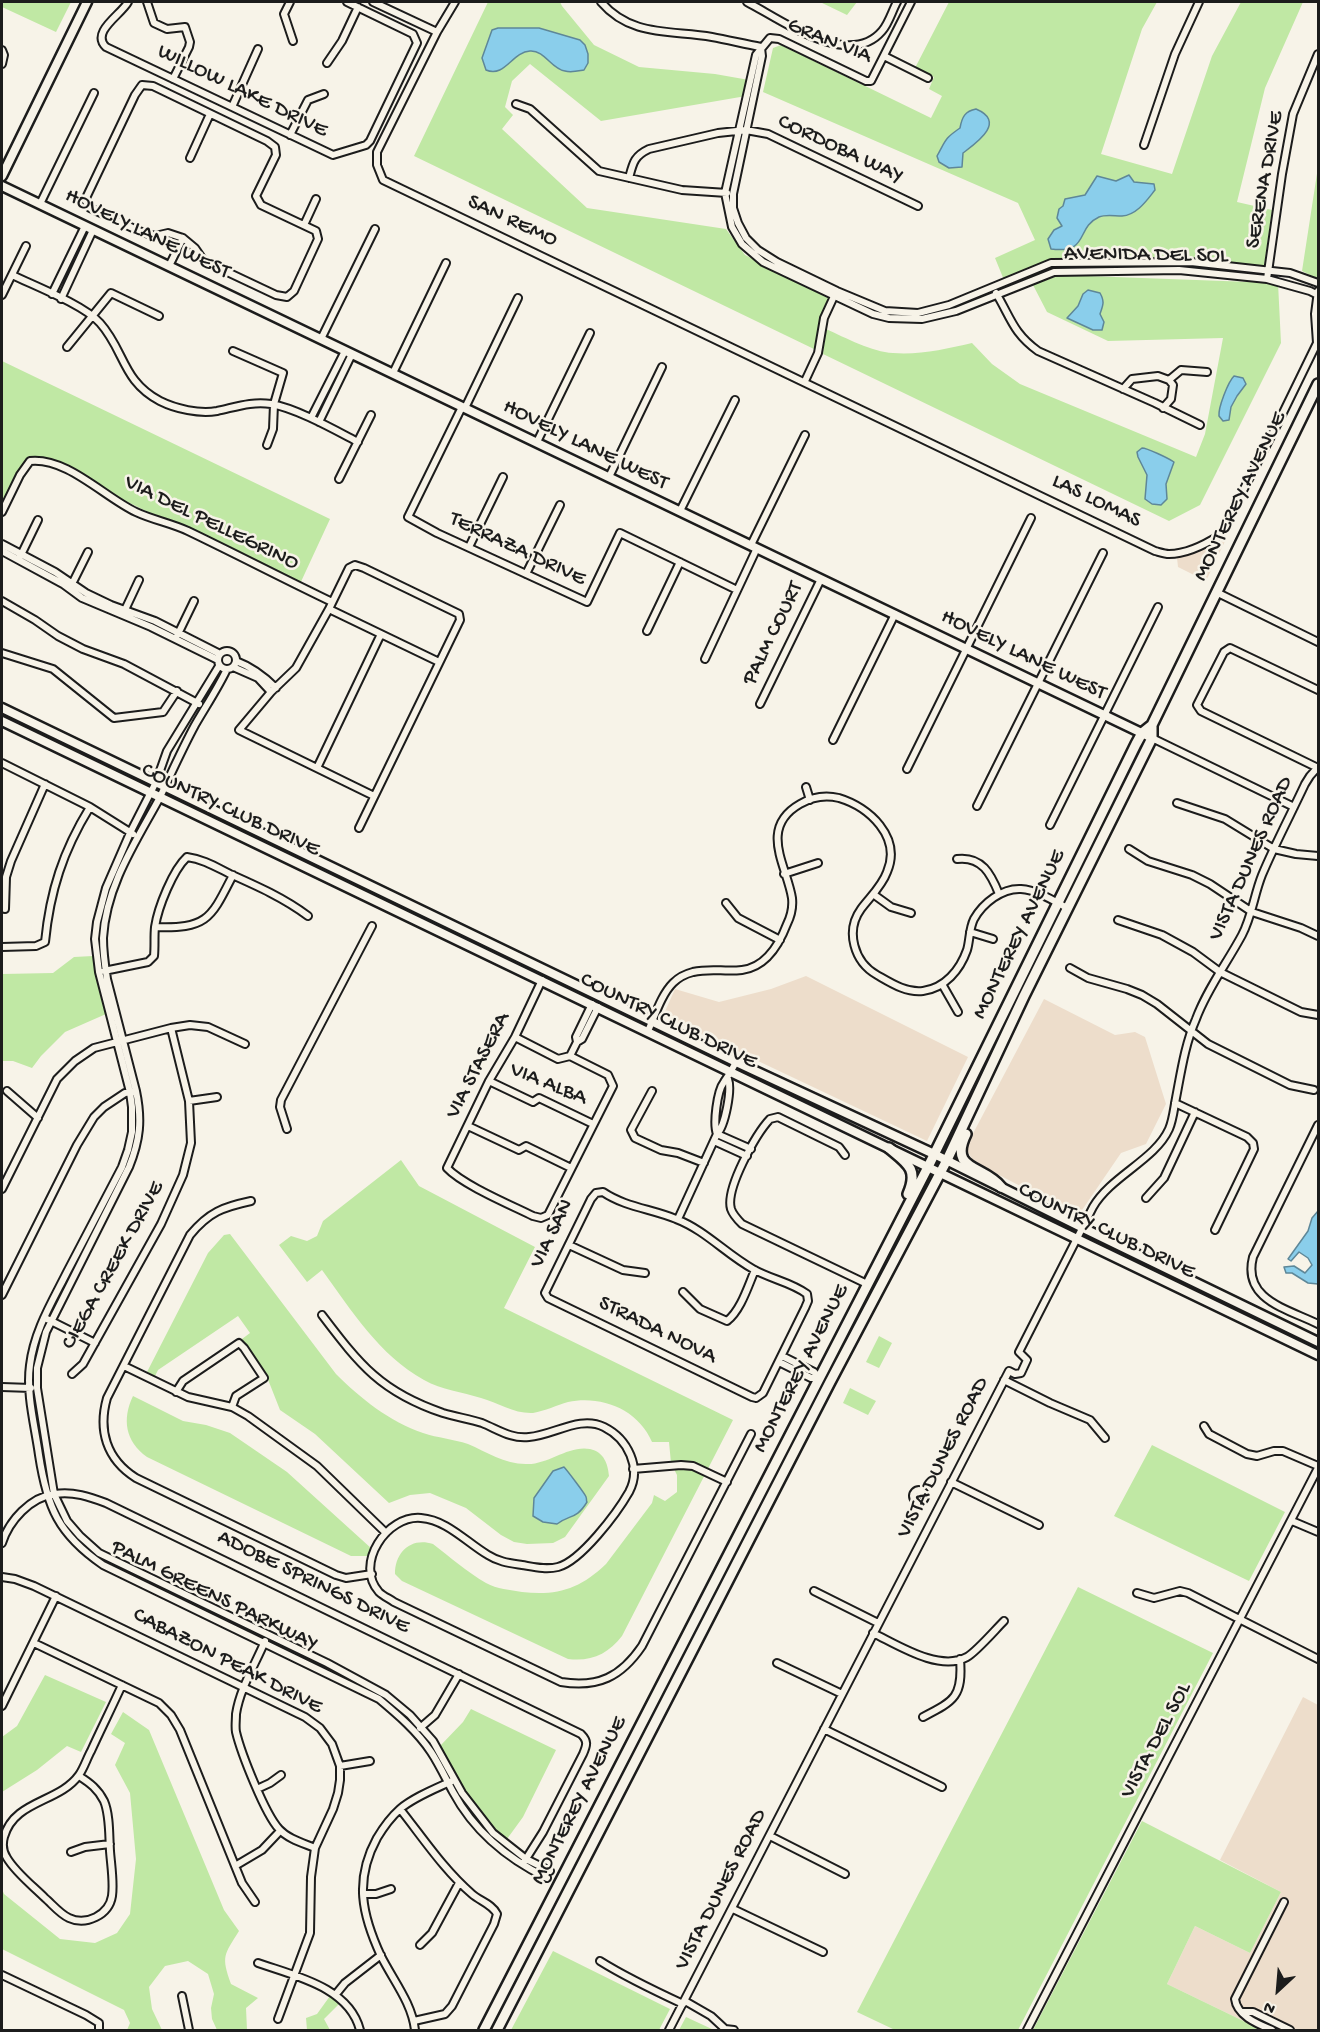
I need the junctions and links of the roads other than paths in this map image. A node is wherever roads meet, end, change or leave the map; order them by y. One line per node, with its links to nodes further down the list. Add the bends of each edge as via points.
1 (87, 2): 34 (main road)
2 (128, 2): 24 (street, WILLOW LAKE DRIVE, via 112,18 102,43)
3 (147, 2): 24 (street, via 154,23 167,29 185,27 190,42)
4 (290, 2): 15 (street, via 284,15)
5 (347, 2): 13 (street, WILLOW LAKE DRIVE)
6 (373, 2): 14 (street)
7 (455, 2): 14 (street, SAN REMO)
8 (601, 2): 16 (street, via 618,18 644,29)
9 (747, 2): 10 (street, via 828,44 846,46 875,37 883,30)
10 (897, 2)
11 (911, 2): 20 (street, GRAN VIA)
12 (1199, 2): 32 (street, via 1175,54)
13 (358, 7): 21 (street); 31 (street, WILLOW LAKE DRIVE, via 413,34 417,43 370,141 333,155)
14 (436, 32): 74 (street, SAN REMO, via 377,152 376,165 382,180)
15 (293, 41)
16 (762, 47): 20 (street, GRAN VIA, via 770,38 780,39 866,81 871,81); 30 (street, AVENIDA DEL SOL)
17 (2, 50): 22 (street)
18 (258, 50): 28 (street)
19 (1318, 54): 49 (street, SERENA DRIVE, via 1293,114)
20 (884, 56): 23 (street)
21 (327, 63)
22 (2, 64)
23 (928, 78)
24 (173, 79): 28 (street, WILLOW LAKE DRIVE)
25 (94, 93): 40 (street)
26 (324, 94): 31 (street, via 308,100)
27 (516, 104): 35 (street, via 530,109 599,171)
28 (231, 107): 31 (street, WILLOW LAKE DRIVE)
29 (210, 114): 33 (street); 42 (street, via 275,147 276,155 256,196 261,205); 45 (street, via 153,86 142,85 85,201 90,208 139,231)
30 (742, 130): 35 (street, via 649,148 639,154); 37 (street, AVENIDA DEL SOL); 38 (street, AVENIDA DEL SOL); 41 (street, CORDOBA WAY, via 768,134)
31 (290, 135)
32 (1144, 145)
33 (190, 158)
34 (2, 176)
35 (629, 178): 37 (street, via 682,190)
36 (2, 186): 40 (main road, HOVELY LANE WEST)
37 (725, 193): 38 (street); 56 (street, AVENIDA DEL SOL, via 732,227 742,244 763,262)
38 (733, 194): 56 (street, AVENIDA DEL SOL, via 738,223 758,250)
39 (316, 199): 42 (street)
40 (40, 204): 43 (main road, HOVELY LANE WEST)
41 (918, 206)
42 (304, 225): 45 (street, via 316,231 318,239 294,291 287,297 276,296 204,261)
43 (89, 228): 48 (main road, HOVELY LANE WEST); 50 (street); 52 (street)
44 (375, 229): 66 (street)
45 (183, 238): 48 (street)
46 (26, 246): 51 (street)
47 (446, 263): 72 (street)
48 (169, 266): 66 (main road, HOVELY LANE WEST)
49 (1269, 270): 53 (street, SERENA DRIVE); 54 (street, AVENIDA DEL SOL); 55 (street, AVENIDA DEL SOL, via 1191,262 1052,263)
50 (63, 271): 52 (street); 57 (street)
51 (12, 275): 57 (street); 60 (street)
52 (72, 275): 62 (street)
53 (1267, 279): 58 (street, AVENIDA DEL SOL, via 1179,270 1054,272); 59 (street, AVENIDA DEL SOL)
54 (1318, 283)
55 (993, 288): 56 (street, AVENIDA DEL SOL, via 918,313 885,311); 58 (street)
56 (835, 293): 58 (street, AVENIDA DEL SOL, via 873,314 907,319 956,311); 74 (street, via 824,318 818,353)
57 (52, 294): 62 (street)
58 (997, 294): 76 (street, via 1025,342)
59 (1318, 294): 74 (street, LAS LOMAS, via 1317,343 1220,535 1170,554 1155,551)
60 (2, 295)
61 (518, 298): 81 (street)
62 (61, 299): 63 (street)
63 (92, 315): 64 (street, via 111,292); 67 (street); 80 (street, via 110,336 127,372 158,400 194,411)
64 (159, 316)
65 (590, 333): 89 (street)
66 (321, 339): 69 (main road, HOVELY LANE WEST)
67 (68, 347)
68 (233, 351): 80 (street, via 283,373)
69 (349, 352): 72 (main road, HOVELY LANE WEST); 77 (street); 78 (street)
70 (662, 367): 92 (street)
71 (1207, 372): 73 (street, via 1181,370)
72 (393, 374): 81 (main road, HOVELY LANE WEST)
73 (1169, 380): 76 (street, via 1158,376 1132,379); 82 (street, via 1173,385 1171,399)
74 (805, 381)
75 (1318, 384): 112 (main road, MONTEREY AVENUE)
76 (1123, 389): 82 (street)
77 (322, 395): 78 (street); 84 (street)
78 (331, 399): 85 (street)
79 (735, 400): 95 (street)
80 (274, 404): 84 (street); 90 (street, via 273,429)
81 (464, 407): 89 (main road, HOVELY LANE WEST); 100 (street, TERRAZA DRIVE, via 408,517)
82 (1163, 408): 86 (street)
83 (371, 416): 88 (street)
84 (311, 418): 85 (street)
85 (319, 422): 88 (street)
86 (1200, 425)
87 (805, 435): 101 (street)
88 (358, 442): 93 (street)
89 (537, 442): 92 (main road, HOVELY LANE WEST)
90 (267, 446)
91 (502, 477): 100 (street)
92 (609, 477): 95 (main road, HOVELY LANE WEST)
93 (339, 480)
94 (560, 505): 107 (street)
95 (680, 511): 101 (main road, HOVELY LANE WEST)
96 (2, 512): 115 (street, VIA DEL PELLEGRINO, via 30,460 42,459 134,511 185,530)
97 (1031, 518): 124 (street)
98 (38, 520): 105 (street)
99 (2, 544): 105 (street)
100 (468, 547): 107 (street, TERRAZA DRIVE)
101 (754, 547): 108 (main road, HOVELY LANE WEST); 111 (street)
102 (2, 551): 105 (street)
103 (88, 552): 110 (street)
104 (1103, 553): 130 (street)
105 (20, 557): 110 (street)
106 (680, 562): 107 (street, TERRAZA DRIVE, via 620,533 587,602); 111 (street, TERRAZA DRIVE); 120 (street)
107 (526, 574)
108 (821, 579): 119 (main road, HOVELY LANE WEST); 135 (street, PALM COURT)
109 (139, 580): 118 (street)
110 (71, 586): 118 (street)
111 (737, 590): 126 (street)
112 (1216, 592): 123 (street); 140 (main road, MONTEREY AVENUE)
113 (2, 601): 133 (street, via 75,645)
114 (194, 601): 122 (street)
115 (332, 602): 117 (street); 128 (street, via 349,568 355,566 459,614 460,620)
116 (1158, 607): 138 (street)
117 (329, 609): 121 (street); 131 (street, via 296,668)
118 (124, 613): 122 (street, via 155,621)
119 (895, 614): 124 (main road, HOVELY LANE WEST); 143 (street)
120 (647, 631)
121 (381, 634): 128 (street); 146 (street)
122 (177, 636): 127 (street)
123 (1318, 642)
124 (967, 649): 130 (main road, HOVELY LANE WEST); 147 (street)
125 (2, 653): 133 (street, via 53,669 114,718 163,712)
126 (705, 659)
127 (219, 660): 129 (street); 129 (street, via 229,652 234,655); 134 (street, PALM GREENS PARKWAY)
128 (439, 662): 153 (street)
129 (232, 666): 131 (street); 137 (street, PALM GREENS PARKWAY)
130 (1037, 682): 138 (main road, HOVELY LANE WEST); 157 (street)
131 (273, 690): 146 (street, via 239,730)
132 (1318, 690): 145 (street, via 1230,648 1224,652 1197,705 1201,711)
133 (177, 691): 134 (street)
134 (197, 702): 137 (street); 148 (street, PALM GREENS PARKWAY, via 168,748)
135 (760, 704)
136 (2, 708): 148 (main road, COUNTRY CLUB DRIVE)
137 (205, 708): 150 (street, PALM GREENS PARKWAY)
138 (1105, 715): 141 (main road, HOVELY LANE WEST); 160 (street)
139 (2, 721): 152 (main road, COUNTRY CLUB DRIVE)
140 (1152, 725): 141 (main road, MONTEREY AVENUE); 142 (main road, MONTEREY AVENUE)
141 (1142, 733): 142 (main road, HOVELY LANE WEST); 174 (main road, MONTEREY AVENUE)
142 (1152, 738): 159 (street); 175 (main road, MONTEREY AVENUE)
143 (833, 740)
144 (2, 763): 149 (street)
145 (1318, 767): 159 (street, VISTA DUNES ROAD)
146 (316, 768): 153 (street)
147 (907, 769)
148 (156, 782): 150 (main road, COUNTRY CLUB DRIVE); 152 (street, PALM GREENS PARKWAY)
149 (45, 784): 158 (street); 176 (street, via 10,861)
150 (165, 786): 154 (street, PALM GREENS PARKWAY); 196 (main road, COUNTRY CLUB DRIVE)
151 (806, 787): 155 (street)
152 (150, 793): 154 (main road, COUNTRY CLUB DRIVE); 162 (street, PALM GREENS PARKWAY)
153 (374, 796): 161 (street)
154 (159, 798): 163 (street, PALM GREENS PARKWAY); 191 (main road, COUNTRY CLUB DRIVE)
155 (810, 800): 169 (street, via 791,810 783,820 777,845); 171 (street, via 826,796 851,803 873,815 882,826 890,858 887,872)
156 (1177, 802): 165 (street, via 1224,819)
157 (978, 806)
158 (90, 807): 162 (street); 187 (street, via 55,881 45,942)
159 (1294, 807): 165 (street, VISTA DUNES ROAD)
160 (1050, 825)
161 (359, 828)
162 (130, 833): 163 (street); 189 (street, PALM GREENS PARKWAY, via 100,906 95,939)
163 (137, 837): 189 (street, PALM GREENS PARKWAY, via 109,903)
164 (1129, 849): 177 (street, via 1148,861 1210,884)
165 (1274, 849): 166 (street); 177 (street, VISTA DUNES ROAD)
166 (1318, 856)
167 (957, 859): 172 (street, via 966,858 987,869)
168 (818, 863): 169 (street)
169 (784, 874): 185 (street, via 792,910)
170 (233, 875): 179 (street); 182 (street, via 215,911 202,922); 182 (street, via 187,857 160,906)
171 (873, 894): 178 (street, via 891,908); 192 (street, via 855,921 853,943 862,962 870,971 906,990 922,991)
172 (999, 894): 174 (street, via 1021,889); 183 (street, via 981,908)
173 (726, 903): 185 (street, via 738,918)
174 (1057, 903): 175 (street); 227 (main road, MONTEREY AVENUE)
175 (1067, 908): 215 (main road, MONTEREY AVENUE)
176 (5, 909)
177 (1252, 912): 184 (street); 190 (street, VISTA DUNES ROAD)
178 (911, 913)
179 (308, 916)
180 (1118, 920): 190 (street, via 1178,943)
181 (372, 926): 220 (street, via 281,1100)
182 (155, 927): 189 (street, via 154,956 148,962)
183 (970, 932): 186 (street); 192 (street, via 960,967)
184 (1318, 936)
185 (780, 939): 196 (street, via 757,966 684,975 673,983)
186 (993, 939)
187 (2, 947)
188 (1070, 968): 199 (street, via 1088,978 1142,995)
189 (102, 971): 201 (street, PALM GREENS PARKWAY)
190 (1220, 972): 195 (street, via 1301,1012); 199 (street, VISTA DUNES ROAD)
191 (542, 980): 193 (main road, COUNTRY CLUB DRIVE); 200 (street, VIA STASERA)
192 (942, 984): 194 (street)
193 (595, 1006): 198 (main road, COUNTRY CLUB DRIVE); 203 (street, via 576,1037)
194 (958, 1012)
195 (1318, 1015)
196 (653, 1021): 198 (street); 204 (main road, COUNTRY CLUB DRIVE)
197 (171, 1028): 201 (street); 202 (street, via 208,1027); 212 (street, CIEGA CREEK DRIVE)
198 (648, 1031): 205 (main road, COUNTRY CLUB DRIVE)
199 (1191, 1032): 208 (street, via 1290,1085); 213 (street, VISTA DUNES ROAD)
200 (515, 1036): 203 (street, via 558,1059); 206 (street, VIA STASERA)
201 (120, 1042): 210 (street, PALM GREENS PARKWAY); 216 (street, via 94,1048 75,1061 57,1079)
202 (245, 1044)
203 (570, 1056): 217 (street, via 612,1080 613,1086)
204 (736, 1062): 205 (street); 227 (main road, COUNTRY CLUB DRIVE)
205 (729, 1076): 221 (street, via 718,1098); 224 (main road, COUNTRY CLUB DRIVE)
206 (489, 1081): 217 (street, VIA ALBA, via 533,1102 539,1098); 219 (street, VIA STASERA)
207 (652, 1090): 231 (street, via 631,1130 635,1138)
208 (1314, 1090)
209 (6, 1091): 216 (street)
210 (133, 1092): 250 (street, via 125,1093 94,1117); 252 (street, PALM GREENS PARKWAY, via 140,1129 134,1156)
211 (217, 1097): 212 (street)
212 (189, 1101): 255 (street, CIEGA CREEK DRIVE, via 191,1143 183,1175 161,1224)
213 (1175, 1103): 214 (street); 241 (street, VISTA DUNES ROAD, via 1169,1129 1158,1146 1100,1195)
214 (1195, 1112): 237 (street, via 1164,1178); 242 (street, via 1254,1143)
215 (969, 1114): 230 (main road, MONTEREY AVENUE); 235 (main road, via 961,1155 966,1164 995,1179)
216 (38, 1118): 236 (street)
217 (593, 1124): 233 (street)
218 (1318, 1125): 253 (street, via 1253,1257 1251,1276 1253,1285 1265,1298)
219 (468, 1126): 233 (street, via 519,1150 526,1146); 233 (street, VIA STASERA, via 447,1168 533,1216 548,1215)
220 (287, 1129)
221 (717, 1134): 222 (street); 223 (street)
222 (714, 1141): 226 (street); 231 (street)
223 (736, 1143): 225 (street); 226 (street)
224 (889, 1148): 232 (main road, COUNTRY CLUB DRIVE); 240 (main road, via 913,1173)
225 (751, 1149): 228 (street, via 766,1123 778,1117 839,1147); 229 (street)
226 (733, 1150): 229 (street)
227 (934, 1154): 230 (main road, COUNTRY CLUB DRIVE); 232 (main road, MONTEREY AVENUE)
228 (845, 1155)
229 (747, 1156): 247 (street, via 731,1192 731,1209 736,1218)
230 (947, 1160): 234 (main road, MONTEREY AVENUE); 235 (main road, COUNTRY CLUB DRIVE)
231 (704, 1163): 239 (street)
232 (928, 1167): 234 (main road, COUNTRY CLUB DRIVE); 240 (main road, MONTEREY AVENUE)
233 (571, 1168)
234 (940, 1173): 243 (main road, COUNTRY CLUB DRIVE); 267 (main road, MONTEREY AVENUE)
235 (1001, 1187): 241 (main road, COUNTRY CLUB DRIVE)
236 (2, 1189)
237 (1146, 1198)
238 (251, 1201): 258 (street, via 210,1215 190,1235)
239 (678, 1219): 244 (street, VIA SAN, via 622,1203 603,1192 596,1193); 245 (street)
240 (898, 1224): 247 (main road, MONTEREY AVENUE)
241 (1083, 1228): 243 (street, VISTA DUNES ROAD); 254 (main road, COUNTRY CLUB DRIVE)
242 (1215, 1230)
243 (1078, 1238): 256 (main road, COUNTRY CLUB DRIVE); 261 (street, VISTA DUNES ROAD, via 1018,1352 1027,1360 1025,1368 1021,1373 1008,1371)
244 (569, 1245): 246 (street, via 623,1270); 249 (street, VIA SAN)
245 (755, 1270): 248 (street, via 727,1321 700,1309); 257 (street, via 807,1294 808,1301)
246 (645, 1273)
247 (867, 1284): 260 (main road, MONTEREY AVENUE)
248 (683, 1292)
249 (545, 1293): 257 (street, STRADA NOVA, via 553,1301 756,1398 763,1393)
250 (2, 1295)
251 (322, 1315): 272 (street, via 367,1371 406,1398 515,1437 541,1435 580,1424 604,1427 628,1448)
252 (47, 1319): 255 (street); 263 (street, PALM GREENS PARKWAY, via 34,1344); 264 (street, PALM GREENS PARKWAY)
253 (1318, 1324)
254 (1318, 1342)
255 (95, 1343): 259 (street, CIEGA CREEK DRIVE, via 84,1364)
256 (1318, 1354)
257 (780, 1359): 260 (street, via 812,1378)
258 (124, 1366): 265 (street); 283 (street, via 107,1398 103,1430 109,1449 127,1473 336,1575 346,1578)
259 (72, 1374)
260 (819, 1378): 267 (main road, via 821,1388 810,1409); 302 (main road, MONTEREY AVENUE)
261 (1004, 1380): 270 (street, via 1090,1420); 274 (street, VISTA DUNES ROAD)
262 (2, 1387): 263 (street)
263 (29, 1388): 264 (street); 275 (street, PALM GREENS PARKWAY, via 44,1487)
264 (37, 1388): 275 (street, PALM GREENS PARKWAY)
265 (176, 1392): 266 (street); 266 (street, via 183,1381 239,1343 264,1378 236,1396)
266 (232, 1407): 281 (street, via 305,1456)
267 (808, 1425): 308 (main road, MONTEREY AVENUE)
268 (1204, 1426): 271 (street, via 1209,1434 1247,1454 1283,1451)
269 (751, 1434): 273 (street)
270 (1105, 1438)
271 (1318, 1467): 278 (street, VISTA DEL SOL)
272 (633, 1469): 273 (street, via 693,1466); 281 (street, via 630,1491 575,1559 559,1567 543,1569 501,1562 445,1525 420,1518 402,1521)
273 (727, 1482): 283 (street, via 642,1646 626,1667 593,1683 561,1682 394,1602 380,1593)
274 (951, 1482): 277 (street, VISTA DUNES ROAD); 279 (street)
275 (51, 1495): 282 (street, via 19,1513 9,1524); 292 (street, PALM GREENS PARKWAY, via 67,1521 99,1553); 293 (street, PALM GREENS PARKWAY, via 54,1513 87,1554); 298 (street, ADOBE SPRINGS DRIVE, via 74,1493 106,1503)
276 (924, 1499): 277 (street)
277 (938, 1507): 290 (street, VISTA DUNES ROAD)
278 (1292, 1521): 280 (street); 288 (street, VISTA DEL SOL)
279 (1039, 1525)
280 (1318, 1532)
281 (386, 1533): 283 (street, via 372,1557)
282 (2, 1543)
283 (372, 1574)
284 (2, 1577): 287 (street, CABAZON PEAK DRIVE)
285 (814, 1591): 290 (street)
286 (1137, 1593): 288 (street, via 1154,1598 1180,1591 1188,1593)
287 (56, 1596): 294 (street); 300 (street, CABAZON PEAK DRIVE)
288 (1240, 1620): 296 (street); 353 (street, VISTA DEL SOL)
289 (1004, 1621): 295 (street, via 967,1657)
290 (878, 1623): 291 (street, VISTA DUNES ROAD)
291 (873, 1633): 295 (street, via 933,1660); 301 (street, VISTA DUNES ROAD)
292 (267, 1635): 293 (street); 305 (street, PALM GREENS PARKWAY, via 386,1695)
293 (264, 1642): 300 (street); 307 (street, PALM GREENS PARKWAY, via 379,1699)
294 (34, 1643): 299 (street); 303 (street)
295 (960, 1659): 304 (street, via 962,1681 956,1694)
296 (1318, 1659)
297 (777, 1663): 301 (street)
298 (459, 1674): 305 (street, via 435,1715); 322 (street, ADOBE SPRINGS DRIVE, via 586,1739 574,1771)
299 (122, 1685): 312 (street); 323 (street, via 159,1702 171,1715)
300 (244, 1687): 310 (street, CABAZON PEAK DRIVE, via 320,1728 332,1744); 315 (street, via 236,1731)
301 (842, 1694): 306 (street, VISTA DUNES ROAD)
302 (656, 1696): 308 (main road, via 644,1726); 349 (main road, MONTEREY AVENUE)
303 (2, 1706)
304 (922, 1717)
305 (421, 1728): 307 (street); 313 (street, PALM GREENS PARKWAY, via 444,1759)
306 (824, 1729): 314 (street); 318 (street, VISTA DUNES ROAD)
307 (415, 1732): 313 (street, PALM GREENS PARKWAY)
308 (646, 1742): 350 (main road, MONTEREY AVENUE)
309 (370, 1761): 310 (street)
310 (340, 1766): 320 (street, CABAZON PEAK DRIVE, via 338,1793)
311 (281, 1775): 315 (street)
312 (79, 1776): 319 (street, via 95,1787 106,1804); 319 (street, via 14,1817 3,1840 7,1859 55,1907 81,1921 94,1919 112,1897)
313 (451, 1781): 316 (street); 322 (street, PALM GREENS PARKWAY, via 473,1822 489,1839)
314 (942, 1787)
315 (257, 1789): 317 (street)
316 (400, 1809): 326 (street); 328 (street, via 371,1849 363,1873)
317 (280, 1831): 320 (street); 323 (street, via 262,1850)
318 (770, 1836): 324 (street); 331 (street, VISTA DUNES ROAD)
319 (110, 1844): 321 (street)
320 (315, 1848): 338 (street, CABAZON PEAK DRIVE, via 310,1933)
321 (71, 1852)
322 (524, 1862): 325 (street, PALM GREENS PARKWAY)
323 (235, 1866): 329 (street)
324 (845, 1874)
325 (549, 1875)
326 (459, 1883): 332 (street, via 432,1934); 344 (street, via 495,1910 494,1924 452,2007 445,2014)
327 (391, 1889): 328 (street)
328 (363, 1894): 334 (street, via 364,1910)
329 (255, 1902)
330 (1284, 1902): 342 (street, via 1237,1994 1235,2004)
331 (733, 1909): 333 (street); 341 (street, VISTA DUNES ROAD)
332 (420, 1945)
333 (823, 1952)
334 (381, 1955): 339 (street); 344 (street)
335 (600, 1961): 341 (street, via 651,1990)
336 (258, 1963): 338 (street)
337 (2, 1975): 345 (street, via 99,2023)
338 (294, 1976): 339 (street); 343 (street, CABAZON PEAK DRIVE)
339 (336, 1994): 347 (street, via 350,2010)
340 (182, 1996): 346 (street)
341 (684, 2003): 351 (street, VISTA DUNES ROAD); 352 (street)
342 (1243, 2012): 354 (street); 355 (street, via 1252,2012)
343 (278, 2019)
344 (414, 2021): 348 (street)
345 (99, 2031)
346 (189, 2031)
347 (360, 2031)
348 (415, 2031)
349 (484, 2031)
350 (497, 2031)
351 (669, 2031)
352 (734, 2031)
353 (1027, 2031)
354 (1272, 2031)
355 (1290, 2031)

